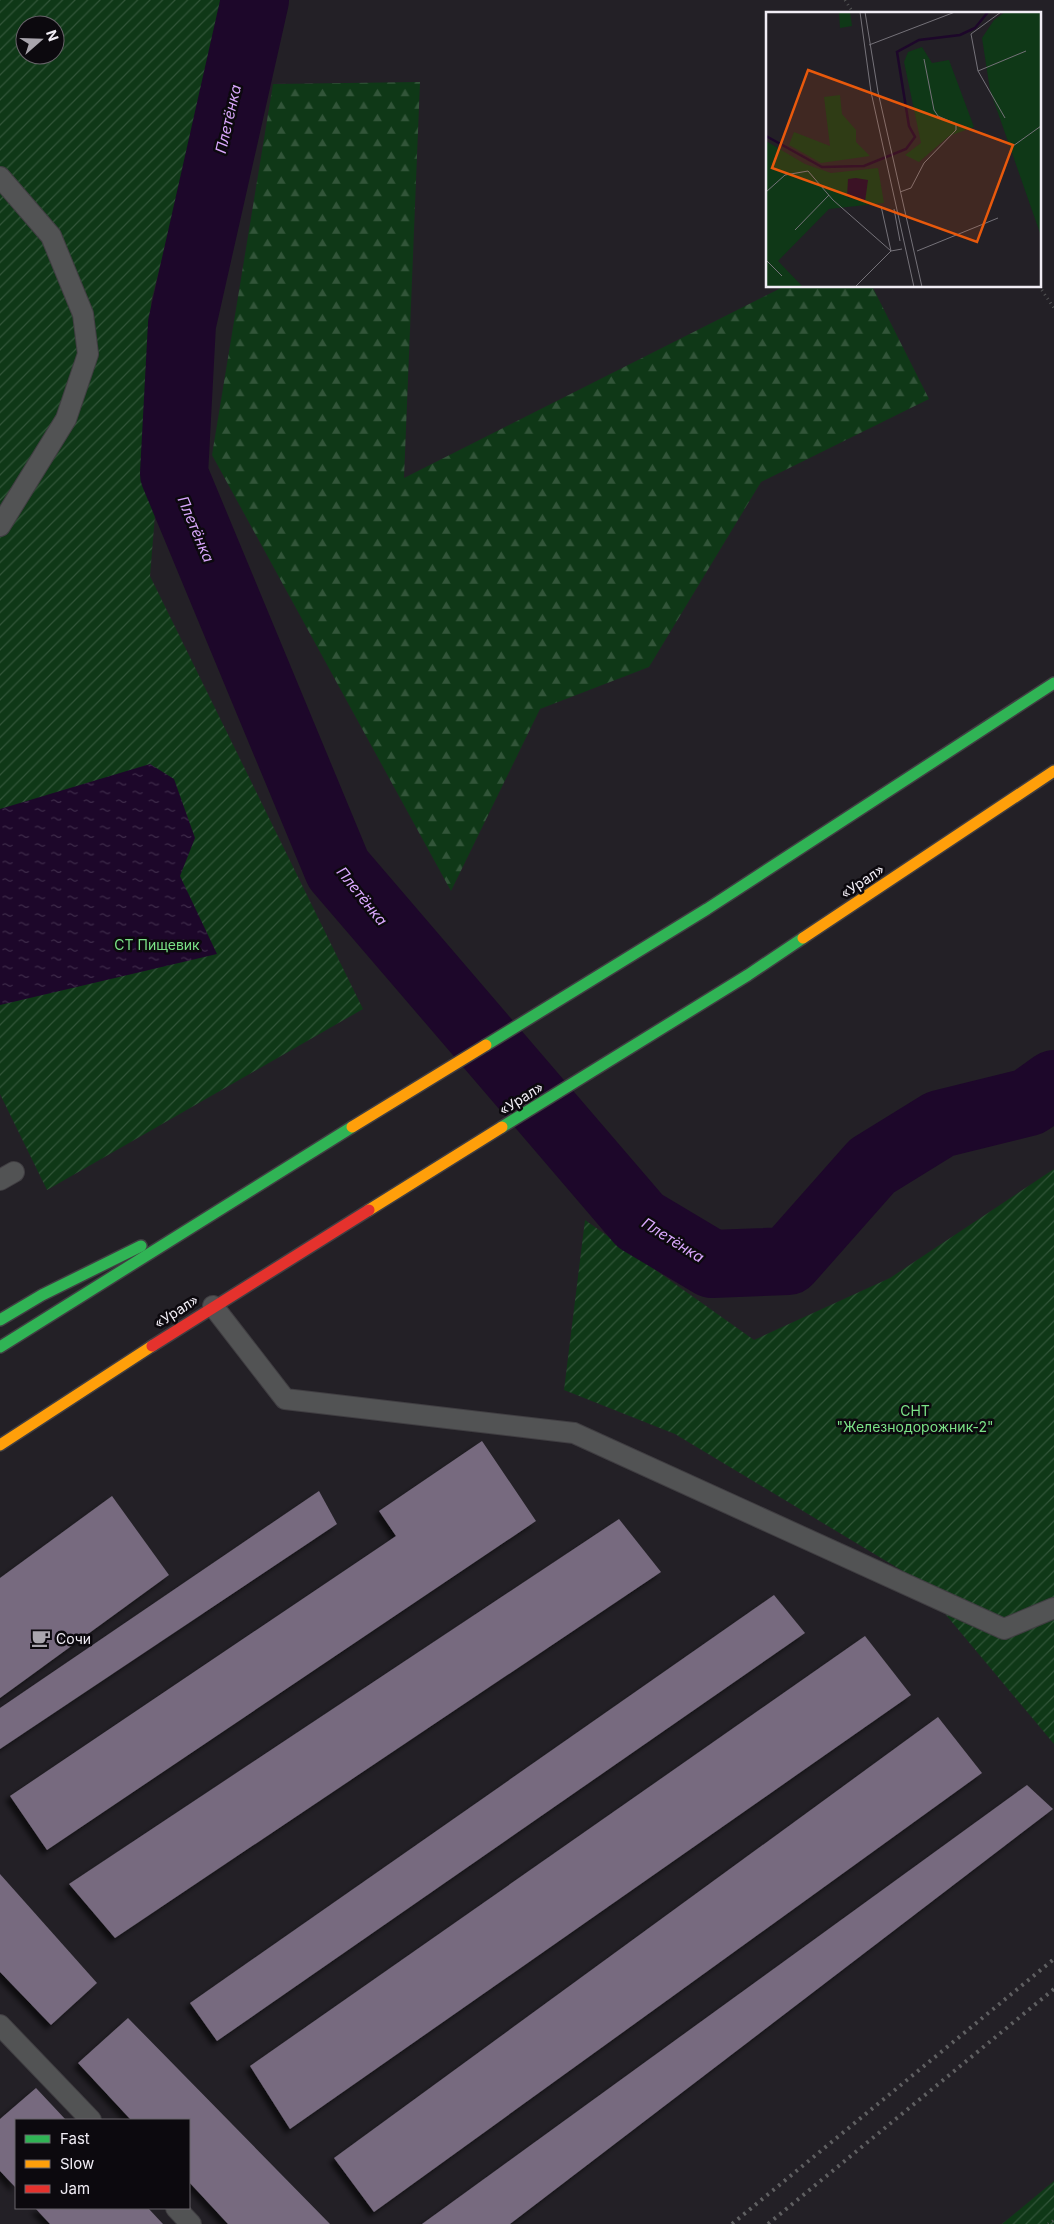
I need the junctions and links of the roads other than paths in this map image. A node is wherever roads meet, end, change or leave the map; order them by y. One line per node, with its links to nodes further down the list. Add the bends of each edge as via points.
1 (0, 177): 2 (lane, via 51,236 83,314 88,354 66,418)
2 (0, 526)
3 (1054, 683): 5 (main road, via 708,909)
4 (1054, 771): 6 (main road, «Урал», via 748,975)
5 (239, 1197): 7 (main road, via 42,1295); 8 (main road)
6 (213, 1306): 9 (main road, «Урал»); 12 (lane, via 285,1399 574,1433 1004,1629)
7 (0, 1320)
8 (0, 1347)
9 (101, 1379): 10 (main road, «Урал»); 11 (main road)
10 (0, 1444)
11 (0, 1457)
12 (1054, 1608)
13 (0, 2026): 14 (lane)
14 (90, 2119)
15 (177, 2209): 16 (lane)
16 (192, 2224)

